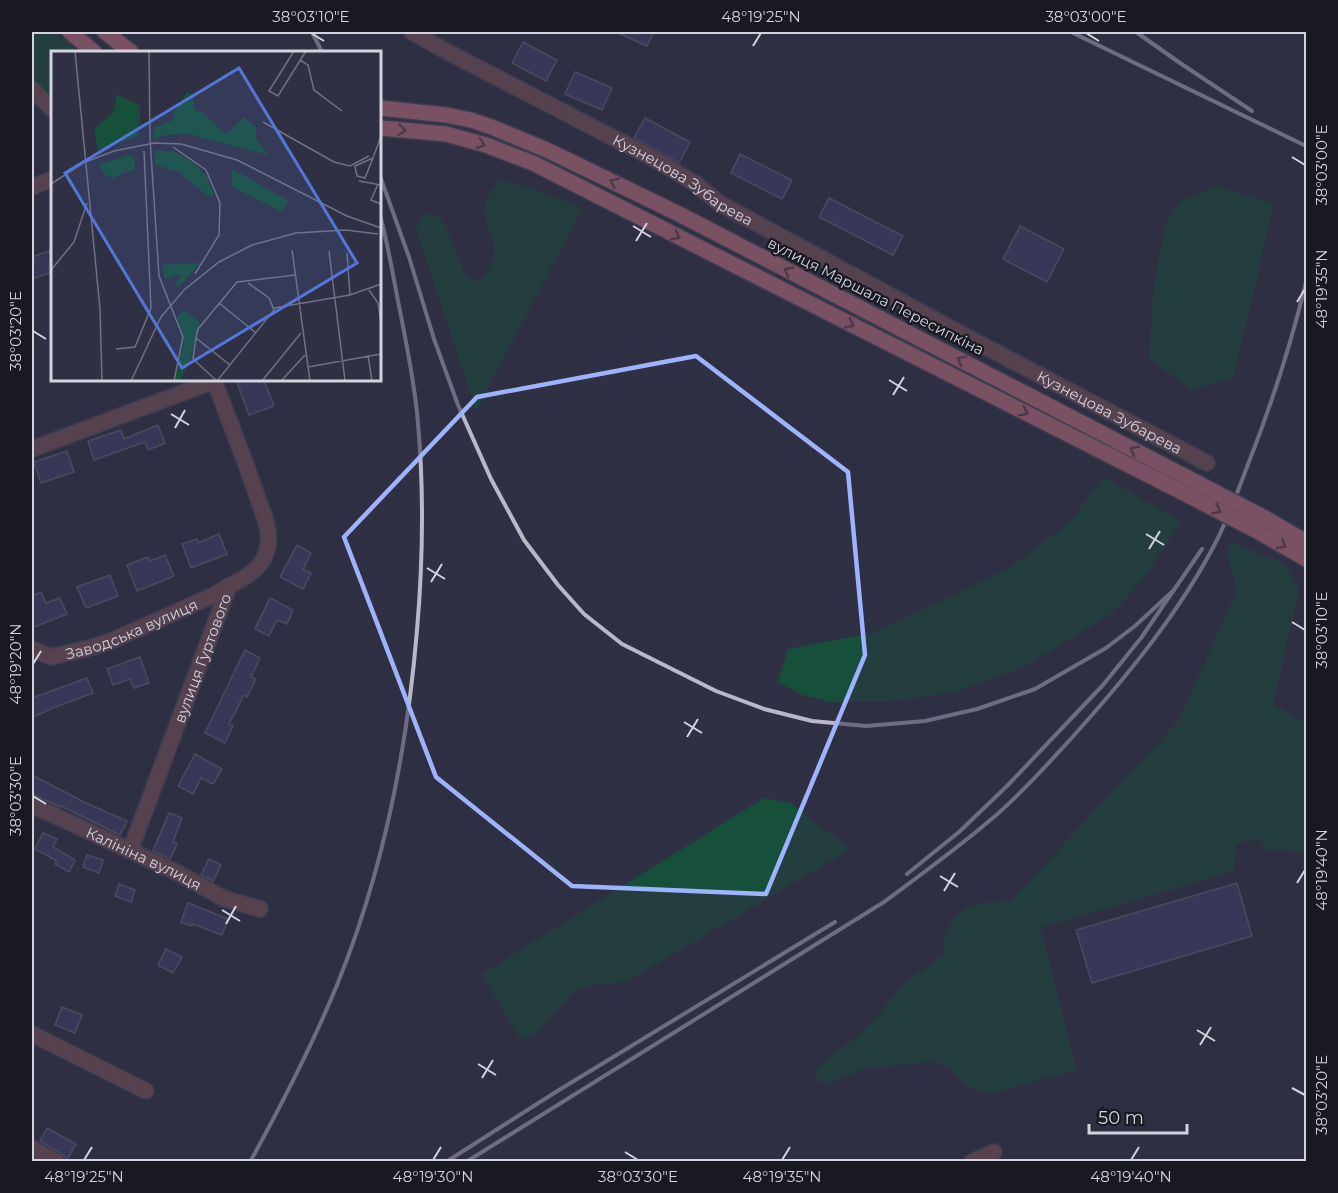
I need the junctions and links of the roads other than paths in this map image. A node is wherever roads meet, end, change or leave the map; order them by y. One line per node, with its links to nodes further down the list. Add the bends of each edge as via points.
1 (70, 32): 4 (main road)
2 (105, 32): 5 (main road)
3 (412, 32): 15 (street, Кузнецова Зубарева, via 681,174 719,203)
4 (93, 51)
5 (129, 51)
6 (32, 89): 7 (street)
7 (51, 108)
8 (381, 108): 16 (main road, вулиця Маршала Пересипкіна, one-way to 8, via 679,214 547,150 471,120)
9 (381, 128): 16 (main road, вулиця Маршала Пересипкіна, one-way to 16, via 446,134 533,164)
10 (51, 179): 11 (street)
11 (32, 187)
12 (211, 381): 14 (street)
13 (214, 381): 20 (street, вулиця Гуртового, via 269,535 264,558 257,568)
14 (32, 449)
15 (1207, 463)
16 (1181, 483): 17 (main road, вулиця Маршала Пересипкіна, bridge)
17 (1261, 524): 18 (main road, вулиця Маршала Пересипкіна); 19 (main road, вулиця Маршала Пересипкіна, one-way to 19)
18 (1306, 542)
19 (1306, 559)
20 (229, 586): 21 (street, Заводська вулиця, via 89,648 51,657); 23 (street, вулиця Гуртового)
21 (32, 649)
22 (32, 805): 23 (street, Калініна вулиця)
23 (130, 851): 24 (street, Калініна вулиця, via 223,898)
24 (260, 909)
25 (32, 1034): 26 (street)
26 (146, 1090)
27 (32, 1148): 29 (street)
28 (994, 1152): 30 (street)
29 (57, 1161)
30 (972, 1161)

